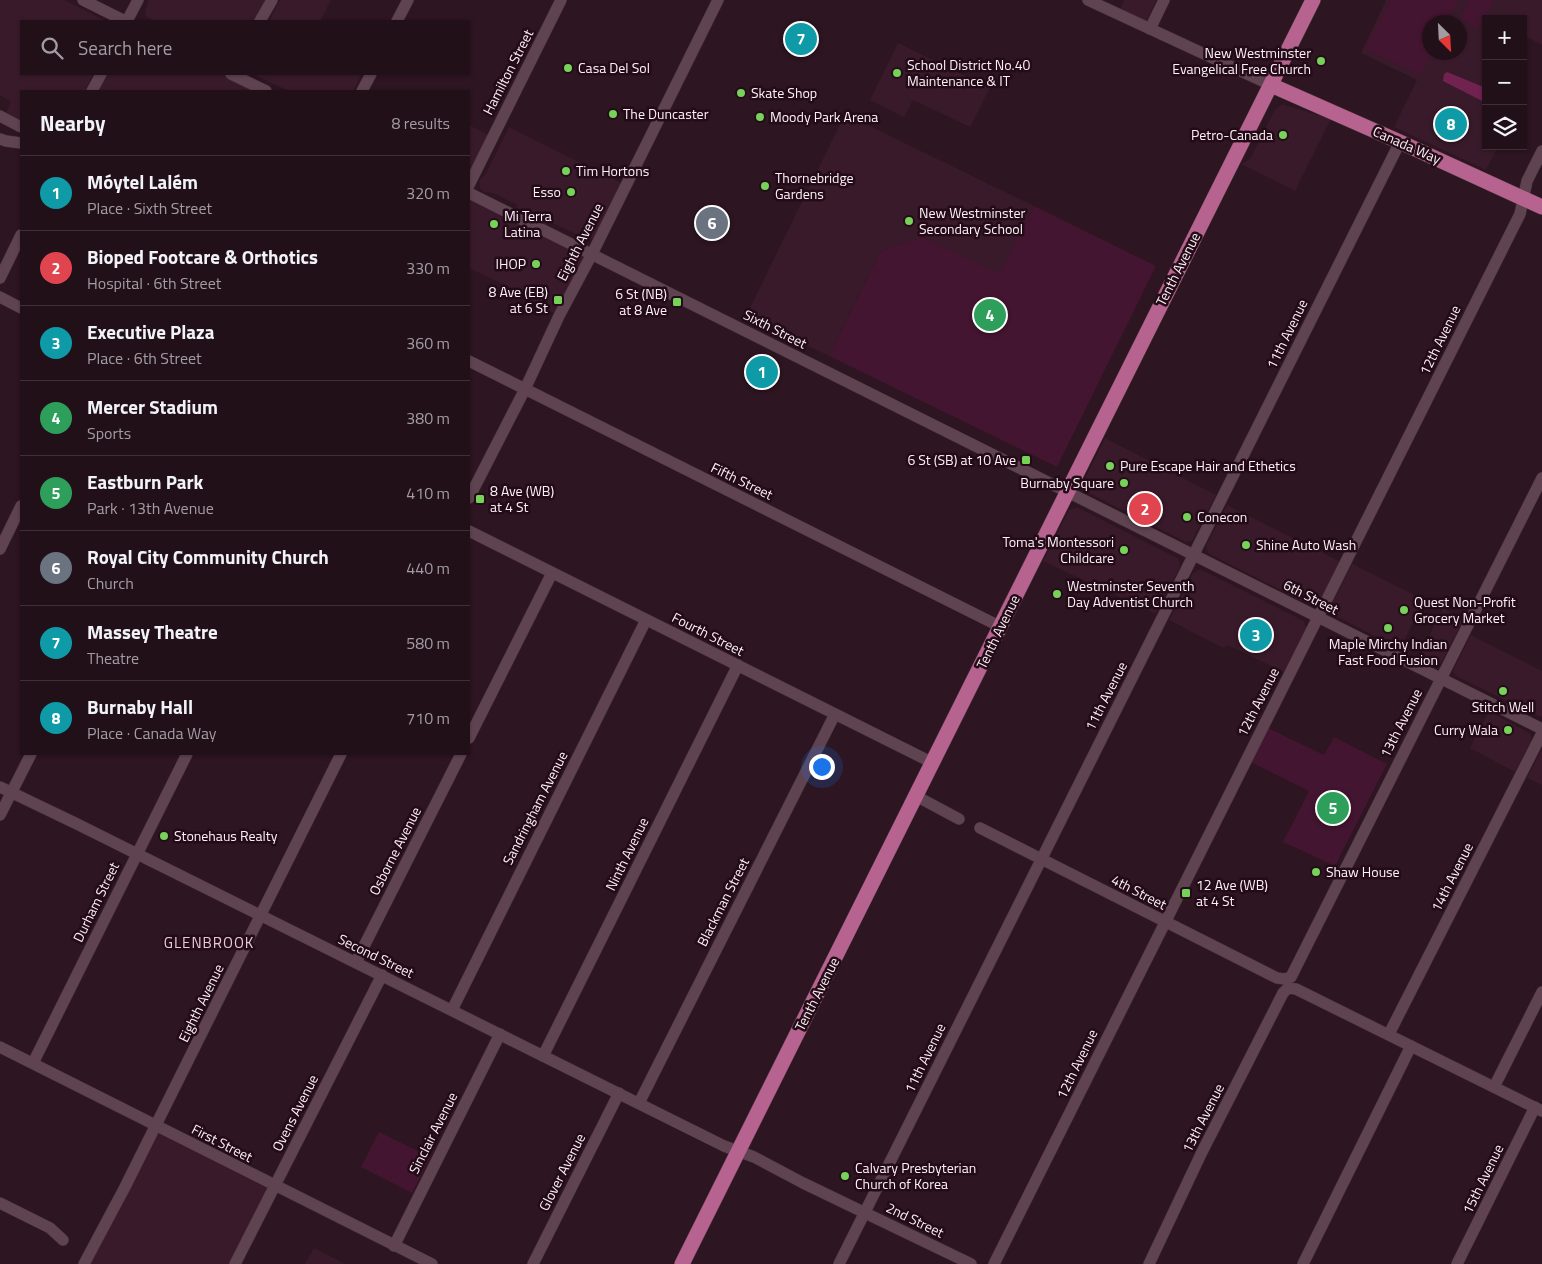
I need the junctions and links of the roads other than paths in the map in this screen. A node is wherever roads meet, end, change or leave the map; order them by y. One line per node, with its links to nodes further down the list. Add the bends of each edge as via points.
1 (82, 0): 10 (street)
2 (138, 0): 11 (street)
3 (272, 0): 12 (street)
4 (408, 0): 13 (street)
5 (561, 0): 28 (street, Hamilton Street)
6 (718, 0): 33 (street, Eighth Avenue)
7 (1088, 0): 14 (street)
8 (1164, 0): 14 (street)
9 (1313, 0): 18 (main road, Tenth Avenue)
10 (124, 20)
11 (127, 20)
12 (261, 20)
13 (398, 20)
14 (1150, 29): 18 (street)
15 (100, 75): 19 (street)
16 (235, 75): 20 (street)
17 (370, 75): 21 (street)
18 (1271, 85): 25 (main road, Canada Way); 40 (main road, Tenth Avenue)
19 (93, 90)
20 (264, 90)
21 (363, 90)
22 (0, 116): 23 (street)
23 (20, 126)
24 (0, 139): 26 (street)
25 (1400, 142): 30 (main road, Canada Way); 45 (street, 11th Avenue)
26 (20, 143)
27 (1542, 150): 30 (street, 12th Avenue, via 1527,181)
28 (470, 183)
29 (470, 193): 33 (street, Sixth Street)
30 (1523, 198): 31 (main road, Canada Way); 47 (street, 12th Avenue, via 1520,214)
31 (1542, 207)
32 (20, 237): 34 (street)
33 (592, 254): 38 (street, Eighth Avenue); 40 (street, Sixth Street)
34 (0, 278)
35 (0, 297): 36 (street)
36 (20, 307)
37 (470, 362): 38 (street, Fifth Street)
38 (525, 389): 41 (street, Eighth Avenue); 49 (street, Fifth Street)
39 (1542, 478): 51 (street, 13th Avenue)
40 (1067, 491): 45 (street, 6th Street); 49 (main road, Tenth Avenue)
41 (470, 496)
42 (20, 508): 44 (street)
43 (470, 532): 46 (street, Fourth Street)
44 (0, 549)
45 (1193, 555): 47 (street, 6th Street); 68 (street, 11th Avenue)
46 (552, 573): 48 (street, Fourth Street); 55 (street)
47 (1318, 617): 51 (street, 6th Street); 70 (street, 12th Avenue)
48 (646, 620): 50 (street, Fourth Street); 75 (street, Sandringham Avenue)
49 (1001, 626): 60 (main road, Tenth Avenue)
50 (738, 666): 52 (street, Fourth Street); 80 (street, Ninth Avenue)
51 (1441, 678): 53 (street, 6th Street); 73 (street, 13th Avenue)
52 (835, 714): 60 (street, Fourth Street); 84 (street, Blackman Street)
53 (1542, 729)
54 (1542, 733): 77 (street, 14th Avenue)
55 (470, 736)
56 (30, 755): 62 (street)
57 (186, 755): 67 (street, Durham Street)
58 (341, 755): 69 (street, Eighth Avenue)
59 (460, 755): 71 (street, Osborne Avenue)
60 (933, 763): 63 (main road, Tenth Avenue)
61 (0, 787): 62 (street, Second Street)
62 (12, 792): 64 (street); 67 (street, Second Street)
63 (916, 796): 65 (street); 87 (main road, Tenth Avenue)
64 (0, 816)
65 (960, 819)
66 (980, 828): 68 (street, 4th Street)
67 (137, 853): 69 (street, Second Street); 81 (street, Durham Street)
68 (1041, 858): 70 (street, 4th Street); 90 (street, 11th Avenue)
69 (261, 915): 71 (street, Second Street); 86 (street, Eighth Avenue)
70 (1164, 922): 73 (street, 4th Street); 100 (street, 12th Avenue)
71 (356, 962): 72 (street, Second Street)
72 (382, 975): 75 (street, Second Street); 88 (street, Ovens Avenue)
73 (1287, 984): 77 (street, 4th Street); 101 (street, 13th Avenue)
74 (1542, 992): 82 (street)
75 (452, 1010): 76 (street, Second Street)
76 (500, 1034): 80 (street, Second Street); 92 (street, Sinclair Avenue)
77 (1389, 1034): 78 (street, 4th Street)
78 (1411, 1046): 82 (street, 4th Street); 102 (street)
79 (0, 1047): 81 (street, First Street)
80 (543, 1056): 83 (street, Second Street)
81 (32, 1063): 86 (street, First Street)
82 (1494, 1087): 85 (street, 4th Street)
83 (619, 1093): 84 (street, Second Street); 96 (street, Glover Avenue)
84 (639, 1103): 87 (street, Second Street)
85 (1538, 1109): 103 (street, 15th Avenue)
86 (156, 1126): 88 (street, First Street); 93 (street, Eighth Avenue)
87 (738, 1152): 90 (street, 2nd Street); 97 (main road, Tenth Avenue)
88 (275, 1186): 92 (street, First Street); 94 (street, Ovens Avenue)
89 (0, 1203): 91 (street, via 50,1228)
90 (865, 1212): 98 (street, 11th Avenue); 99 (street, 2nd Street)
91 (63, 1240)
92 (394, 1246): 95 (street, First Street)
93 (84, 1264)
94 (235, 1264)
95 (432, 1264)
96 (533, 1264)
97 (682, 1264)
98 (839, 1264)
99 (971, 1264)
100 (994, 1264)
101 (1149, 1264)
102 (1303, 1264)
103 (1458, 1264)

